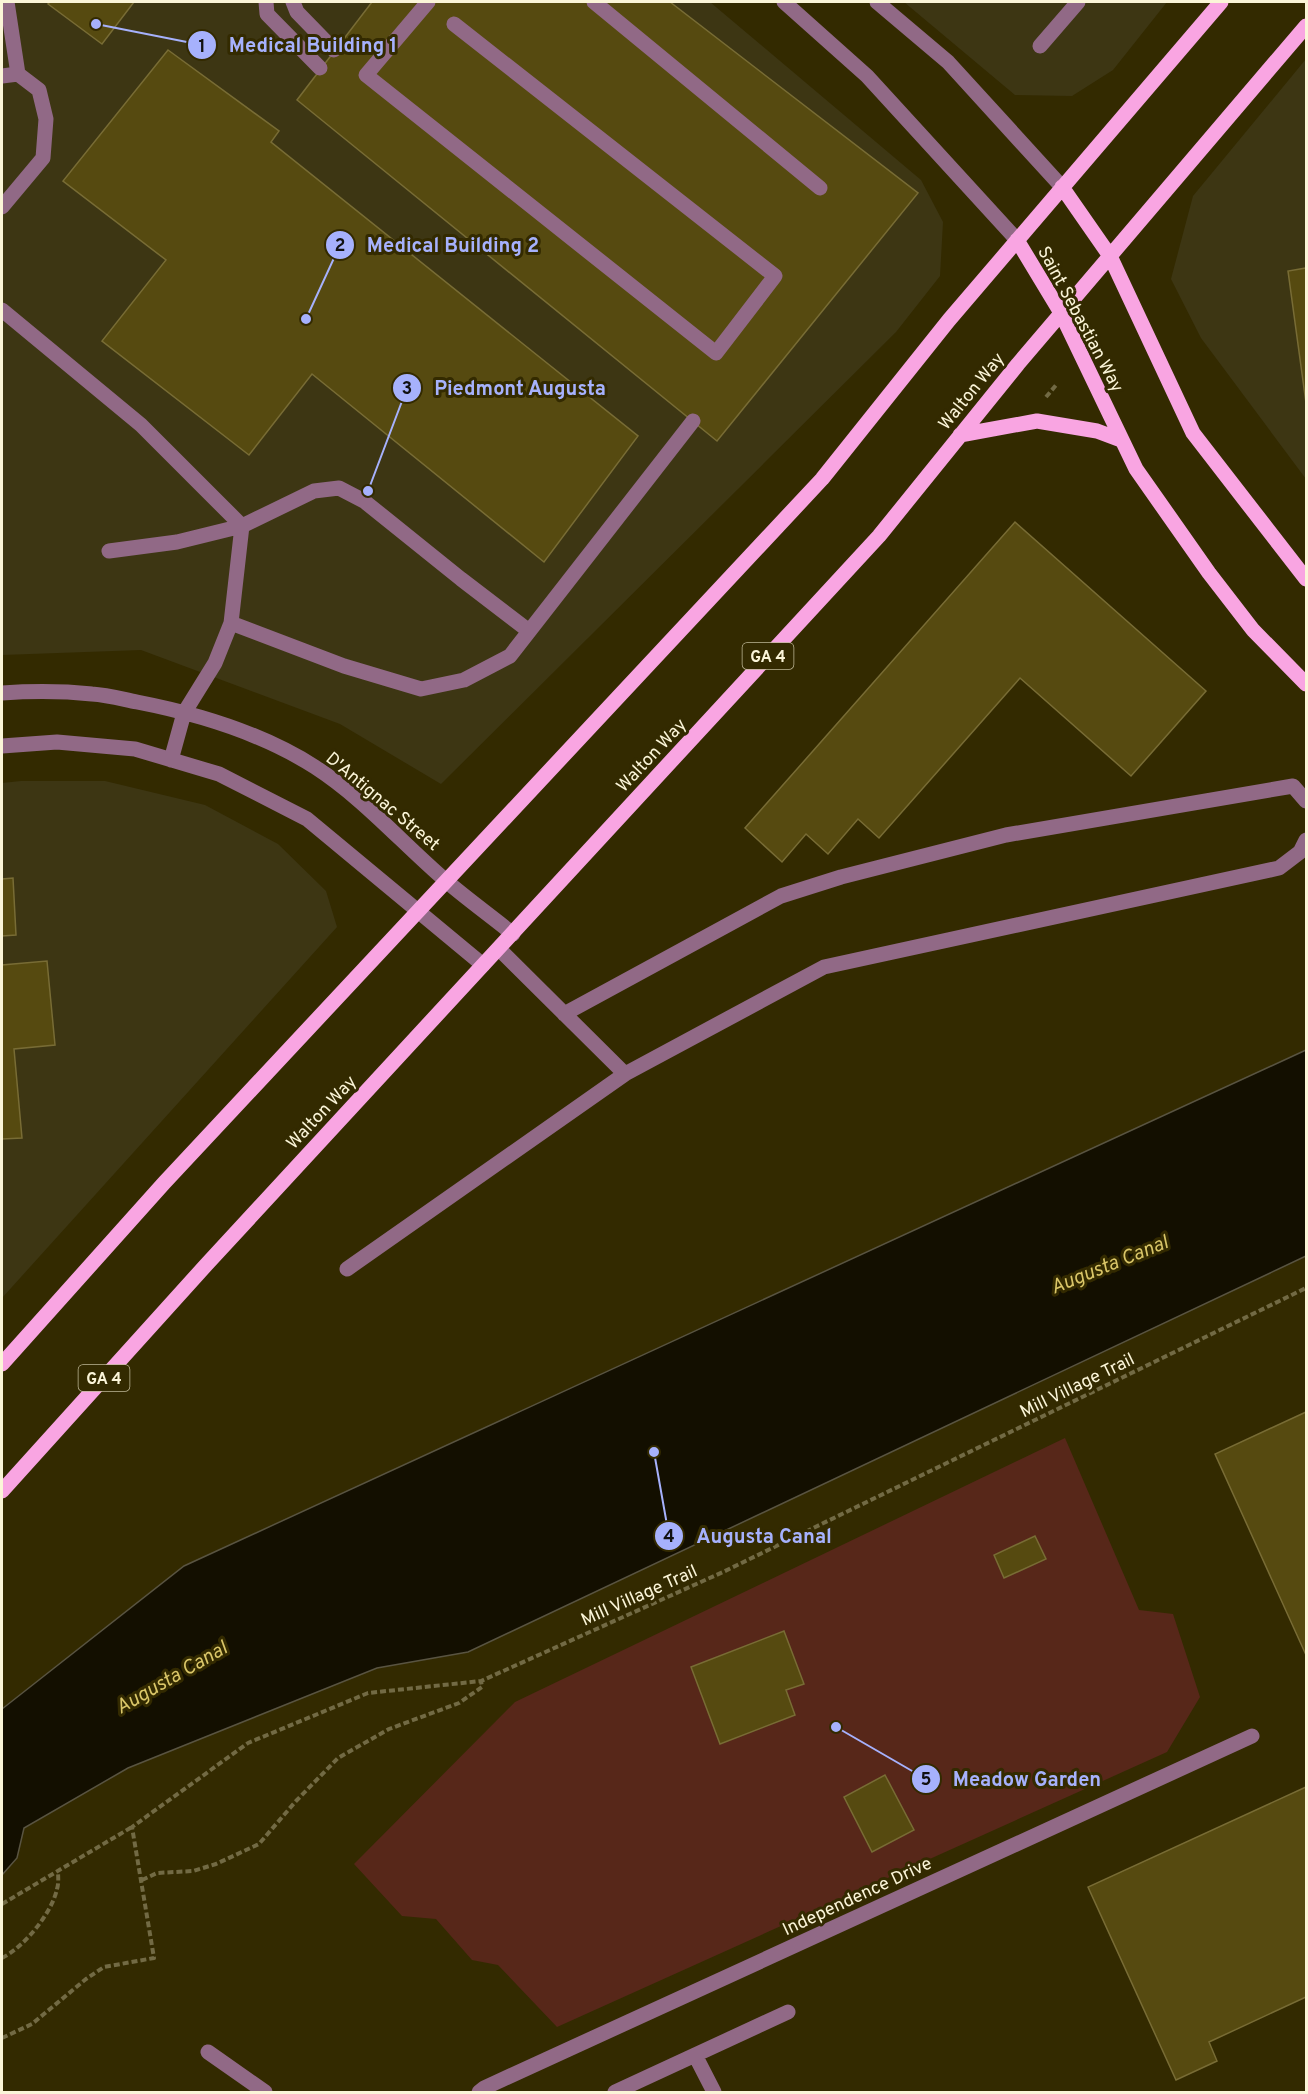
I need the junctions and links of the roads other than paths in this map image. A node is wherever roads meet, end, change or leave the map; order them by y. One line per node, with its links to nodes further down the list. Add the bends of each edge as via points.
1 (7, 2): 15 (street)
2 (266, 2): 14 (street, via 267,14)
3 (292, 2): 13 (street)
4 (428, 2): 10 (street, via 366,75 716,353 775,276)
5 (594, 2): 18 (street)
6 (784, 2): 20 (street, Saint Sebastian Way, via 867,76)
7 (877, 2): 17 (street, via 948,62)
8 (1078, 2): 12 (street)
9 (1221, 2): 17 (main road)
10 (454, 24)
11 (1306, 26): 21 (main road, Walton Way / GA 4)
12 (1040, 46)
13 (334, 50)
14 (320, 68)
15 (18, 74): 16 (street); 19 (street, via 39,90 46,119 43,158)
16 (2, 76)
17 (1062, 187): 20 (main road); 21 (main road)
18 (820, 188)
19 (2, 207)
20 (1017, 240): 23 (main road, Saint Sebastian Way); 39 (main road, via 822,479)
21 (1110, 256): 23 (main road, Walton Way / GA 4); 29 (main road, via 1193,433)
22 (2, 310): 27 (street, via 141,425)
23 (1060, 314): 25 (main road, Walton Way / GA 4); 26 (main road, Saint Sebastian Way)
24 (693, 421): 31 (street)
25 (960, 435): 26 (main road, via 1037,421 1097,431); 41 (main road, Walton Way / GA 4, via 879,536)
26 (1121, 440): 32 (main road, Saint Sebastian Way, via 1136,469 1209,573 1253,630)
27 (242, 526): 28 (street, via 177,542); 30 (street); 31 (street, via 314,491 339,488 363,501)
28 (109, 551)
29 (1306, 579)
30 (231, 623): 31 (street, via 344,666 421,689 464,680 501,661 510,656); 34 (street, via 215,663)
31 (529, 631)
32 (1306, 684)
33 (2, 693): 34 (street, D'Antignac Street, via 94,694)
34 (184, 713): 36 (street); 39 (street, D'Antignac Street, via 277,745 316,768)
35 (2, 746): 36 (street, via 57,742 135,749)
36 (171, 760): 40 (street, via 219,774 307,819)
37 (1306, 801): 44 (street, via 1293,786 1006,835 841,877 781,896)
38 (1306, 840): 45 (street, via 1300,852 1279,868 824,967)
39 (446, 881): 40 (main road); 41 (street, D'Antignac Street)
40 (418, 911): 43 (street); 47 (main road, via 164,1183)
41 (513, 934): 42 (main road, Walton Way / GA 4)
42 (499, 949): 43 (main road, Walton Way / GA 4); 44 (street)
43 (483, 965): 48 (main road, Walton Way / GA 4)
44 (564, 1014): 45 (street)
45 (625, 1074): 46 (street)
46 (347, 1269)
47 (2, 1364)
48 (2, 1491)
49 (1252, 1736): 54 (street, Independence Drive)
50 (788, 2012): 52 (street)
51 (208, 2052): 53 (street)
52 (695, 2055): 55 (street); 56 (street)
53 (265, 2092)
54 (479, 2092)
55 (615, 2092)
56 (714, 2092)

